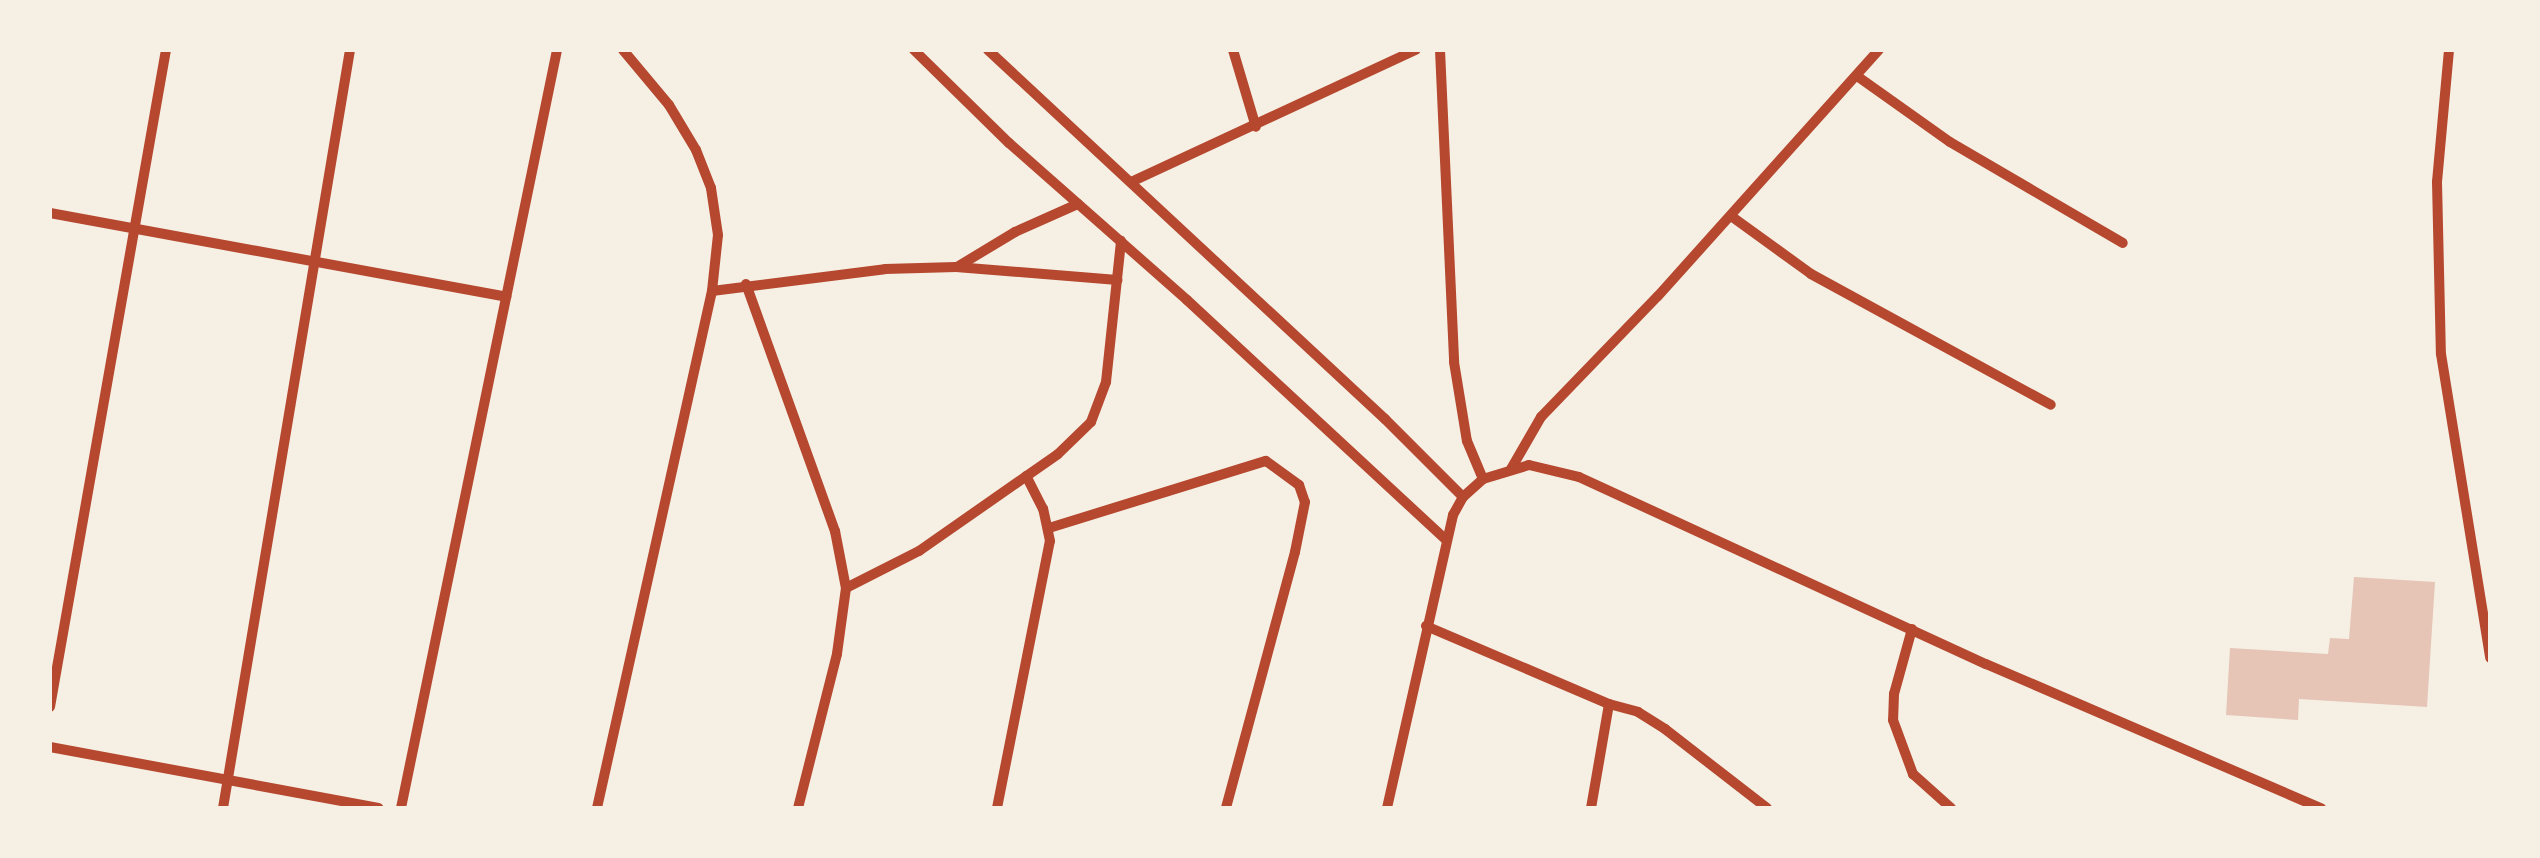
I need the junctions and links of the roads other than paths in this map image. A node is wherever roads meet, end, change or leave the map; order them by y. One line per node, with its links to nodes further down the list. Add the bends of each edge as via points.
1 (166, 50): 18 (street)
2 (350, 50): 21 (street)
3 (557, 50): 26 (street)
4 (623, 50): 25 (street, via 669,105 711,188 718,235)
5 (914, 50): 15 (street)
6 (988, 50): 14 (street)
7 (1233, 50): 13 (street)
8 (1416, 50): 13 (street)
9 (1440, 50): 30 (street, via 1454,362 1468,441)
10 (1880, 50): 12 (street)
11 (2449, 50): 37 (street, via 2437,199 2440,354)
12 (1857, 76): 17 (street); 20 (street, via 1950,142)
13 (1256, 127): 14 (street)
14 (1131, 182): 31 (street)
15 (1078, 204): 19 (street); 22 (street)
16 (50, 213): 18 (street)
17 (1731, 216): 27 (street, via 1812,274); 28 (street, via 1541,417)
18 (135, 228): 21 (street); 39 (street)
19 (1122, 242): 23 (street); 33 (street)
20 (2123, 243)
21 (312, 262): 26 (street); 41 (street)
22 (956, 268): 23 (street); 24 (street)
23 (1116, 280): 29 (street, via 1100,403 1077,439)
24 (746, 284): 25 (street); 34 (street, via 835,531)
25 (712, 290): 45 (street)
26 (506, 297): 44 (street)
27 (2051, 406)
28 (1511, 469): 30 (street); 36 (street, via 1578,476)
29 (1026, 476): 32 (street); 34 (street, via 918,551)
30 (1483, 479): 31 (street)
31 (1463, 497): 33 (street)
32 (1049, 528): 47 (street); 48 (street, via 1266,461 1299,484 1306,502)
33 (1445, 539): 35 (street)
34 (846, 588): 46 (street, via 837,654)
35 (1426, 626): 38 (street); 49 (street)
36 (1912, 630): 52 (street, via 1893,720 1913,774); 53 (street)
37 (2490, 658)
38 (1609, 704): 50 (street); 51 (street, via 1666,729)
39 (50, 707)
40 (50, 746): 41 (street)
41 (228, 779): 42 (street); 43 (street)
42 (223, 808)
43 (378, 808)
44 (401, 808)
45 (598, 808)
46 (798, 808)
47 (996, 808)
48 (1226, 808)
49 (1388, 808)
50 (1591, 808)
51 (1767, 808)
52 (1951, 808)
53 (2322, 808)

